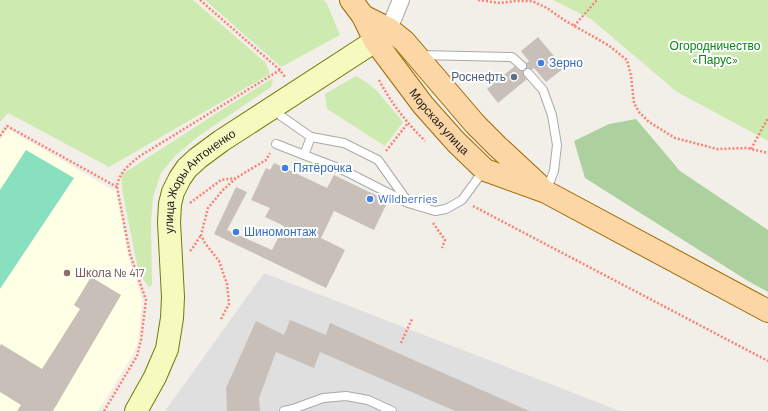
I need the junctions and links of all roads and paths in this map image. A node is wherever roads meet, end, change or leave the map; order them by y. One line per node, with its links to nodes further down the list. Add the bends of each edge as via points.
1 (200, 0): 10 (path)
2 (401, 0): 7 (street)
3 (478, 0): 6 (path, via 500,3 532,1)
4 (597, 0): 6 (path)
5 (357, 8): 7 (main road, Морская улица)
6 (574, 26): 20 (path, via 608,45 627,60 634,103 649,122 675,138 690,142 717,149)
7 (382, 35): 8 (main road, Морская улица, via 404,41); 13 (main road, улица Жоры Антоненко); 24 (main road, Морская улица, via 424,105)
8 (415, 54): 9 (lane, via 512,57); 27 (main road, Морская улица, via 475,124)
9 (522, 66)
10 (280, 70)
11 (530, 75): 27 (lane, via 546,96 557,145 554,171)
12 (376, 76): 15 (path)
13 (274, 106): 17 (lane, via 281,116); 38 (main road, улица Жоры Антоненко, via 198,158 187,168 173,192 168,222 172,318 167,350)
14 (768, 118): 20 (path)
15 (408, 123): 18 (path); 23 (path)
16 (0, 136): 26 (path, via 7,126)
17 (311, 137): 22 (lane); 23 (lane, via 344,143)
18 (425, 141)
19 (276, 144): 22 (lane); 25 (path, via 266,160)
20 (751, 149): 21 (path)
21 (768, 153)
22 (304, 155): 29 (lane, via 343,170)
23 (378, 160): 29 (lane)
24 (485, 170): 27 (main road, Морская улица); 28 (lane)
25 (236, 178): 30 (path, via 220,180); 34 (path, via 208,208 201,235 219,261 227,284 229,304)
26 (118, 187)
27 (546, 192): 33 (main road, Морская улица)
28 (462, 200): 31 (lane, via 446,209 435,211); 37 (path)
29 (408, 203): 31 (lane)
30 (186, 206)
31 (423, 208): 32 (path, via 445,240)
32 (442, 248)
33 (768, 311)
34 (222, 319)
35 (412, 319): 36 (path)
36 (402, 343)
37 (768, 361)
38 (141, 409)
39 (293, 410): 40 (lane); 41 (lane, via 323,398 346,396 368,400)
40 (284, 411)
41 (392, 411)

